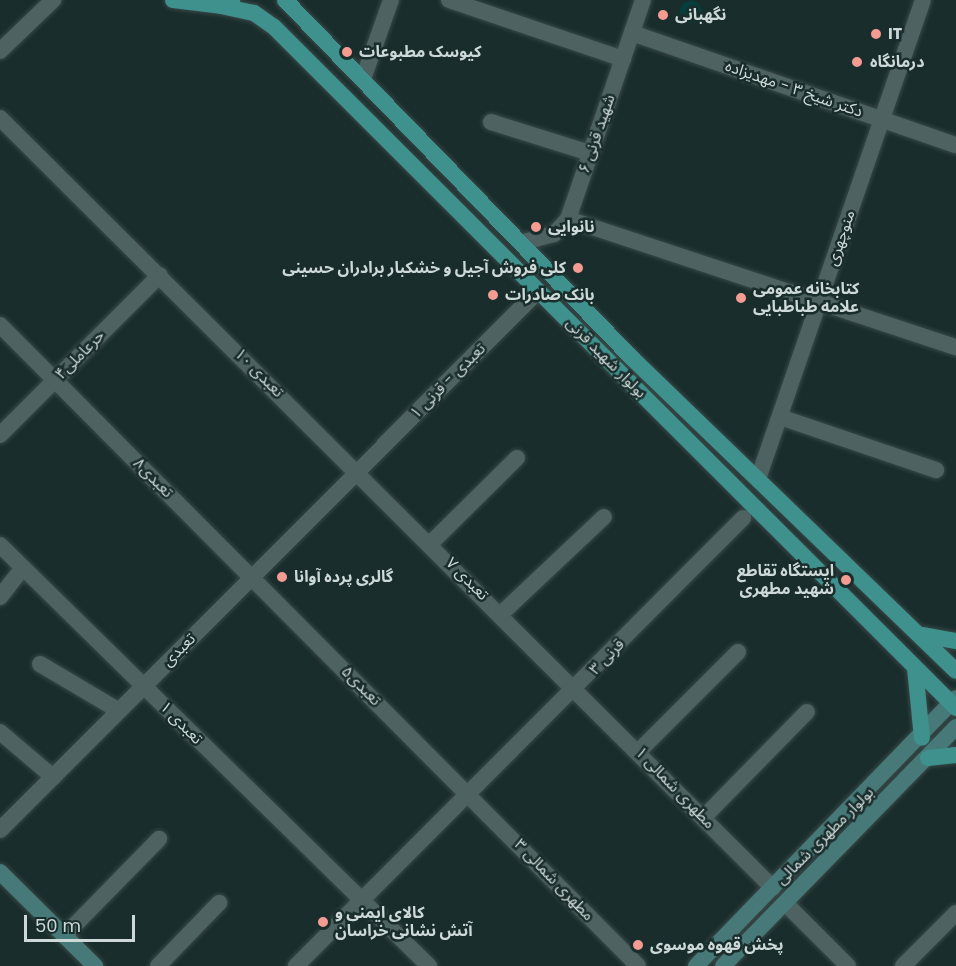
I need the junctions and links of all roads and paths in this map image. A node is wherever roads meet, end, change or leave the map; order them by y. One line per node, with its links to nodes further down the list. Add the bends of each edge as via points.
1 (53, 0): 10 (street)
2 (173, 0): 8 (main road, بولوار شهید قرنی)
3 (285, 0): 12 (main road, بولوار شهید قرنی)
4 (391, 0): 12 (street)
5 (450, 0): 11 (street)
6 (643, 0): 9 (street, شهید قرنی ۶)
7 (923, 0): 14 (street, منوچهری)
8 (228, 3): 21 (main road, بولوار شهید قرنی, via 254,13 274,27)
9 (632, 33): 11 (street, شهید قرنی ۶); 14 (street, دکتر شیخ ۳ - مهدیزاده)
10 (0, 51)
11 (623, 59): 17 (street, شهید قرنی ۶)
12 (363, 79): 19 (main road, بولوار شهید قرنی)
13 (0, 118): 20 (street, تعبدی ۱۰)
14 (882, 119): 16 (street, دکتر شیخ ۳ - مهدیزاده); 22 (street, منوچهری)
15 (491, 122): 17 (street)
16 (956, 145)
17 (590, 153): 18 (street, شهید قرنی ۶)
18 (568, 219): 19 (street, via 554,234); 22 (street)
19 (524, 242): 31 (main road, بولوار شهید قرنی, via 632,358)
20 (160, 275): 25 (street, حرعاملی۴); 30 (street, تعبدی ۱۰)
21 (538, 291): 30 (street, تعبدی - قرنی ۱); 44 (main road, بولوار شهید قرنی)
22 (819, 302): 24 (street); 26 (street, منوچهری)
23 (0, 325): 25 (street, تعبدی۸)
24 (956, 347)
25 (55, 380): 27 (street, حرعاملی۴); 37 (street, تعبدی۸)
26 (780, 417): 29 (street); 31 (street, منوچهری)
27 (0, 435)
28 (517, 458): 34 (street)
29 (936, 470)
30 (358, 471): 34 (street, تعبدی ۷); 37 (street, تعبدی)
31 (759, 476): 40 (main road, بولوار شهید قرنی)
32 (604, 518): 39 (street)
33 (743, 518): 47 (street, قرنی ۳)
34 (431, 543): 39 (street, تعبدی ۷)
35 (0, 545): 36 (street, تعبدی ۱)
36 (23, 568): 38 (street); 46 (street, تعبدی ۱)
37 (252, 577): 46 (street, تعبدی); 58 (street, تعبدی۵)
38 (0, 597)
39 (502, 613): 47 (street, تعبدی ۷)
40 (920, 634): 41 (main road); 45 (main road, بولوار شهید قرنی)
41 (956, 641)
42 (738, 652): 54 (street)
43 (40, 664): 49 (street)
44 (915, 668): 48 (main road, بولوار شهید قرنی); 53 (main road)
45 (956, 671)
46 (144, 686): 49 (street, تعبدی); 64 (street, تعبدی ۱)
47 (577, 687): 54 (street, مطهری شمالی ۱); 58 (street, قرنی ۳)
48 (955, 704): 53 (main road, بولوار مطهری شمالی)
49 (119, 711): 57 (street, تعبدی)
50 (807, 712): 59 (street)
51 (956, 726): 56 (main road, بولوار مطهری شمالی)
52 (0, 732): 57 (street)
53 (922, 738): 63 (main road, بولوار مطهری شمالی)
54 (639, 751): 59 (street, مطهری شمالی ۱)
55 (956, 755): 56 (main road)
56 (928, 758): 66 (main road, بولوار مطهری شمالی)
57 (53, 777): 60 (street, تعبدی)
58 (471, 795): 64 (street, قرنی ۳); 73 (street, مطهری شمالی ۳)
59 (704, 817): 63 (street, مطهری شمالی ۱)
60 (0, 830)
61 (159, 840): 68 (street)
62 (0, 872): 68 (main road)
63 (773, 888): 74 (main road, بولوار مطهری شمالی)
64 (362, 901): 71 (street, قرنی ۳); 72 (street, تعبدی ۱)
65 (219, 903): 70 (street)
66 (785, 903): 75 (main road, بولوار مطهری شمالی); 76 (street)
67 (956, 914): 77 (street)
68 (64, 936): 69 (main road)
69 (95, 966)
70 (158, 966)
71 (296, 966)
72 (429, 966)
73 (638, 966)
74 (696, 966)
75 (723, 966)
76 (848, 966)
77 (903, 966)

